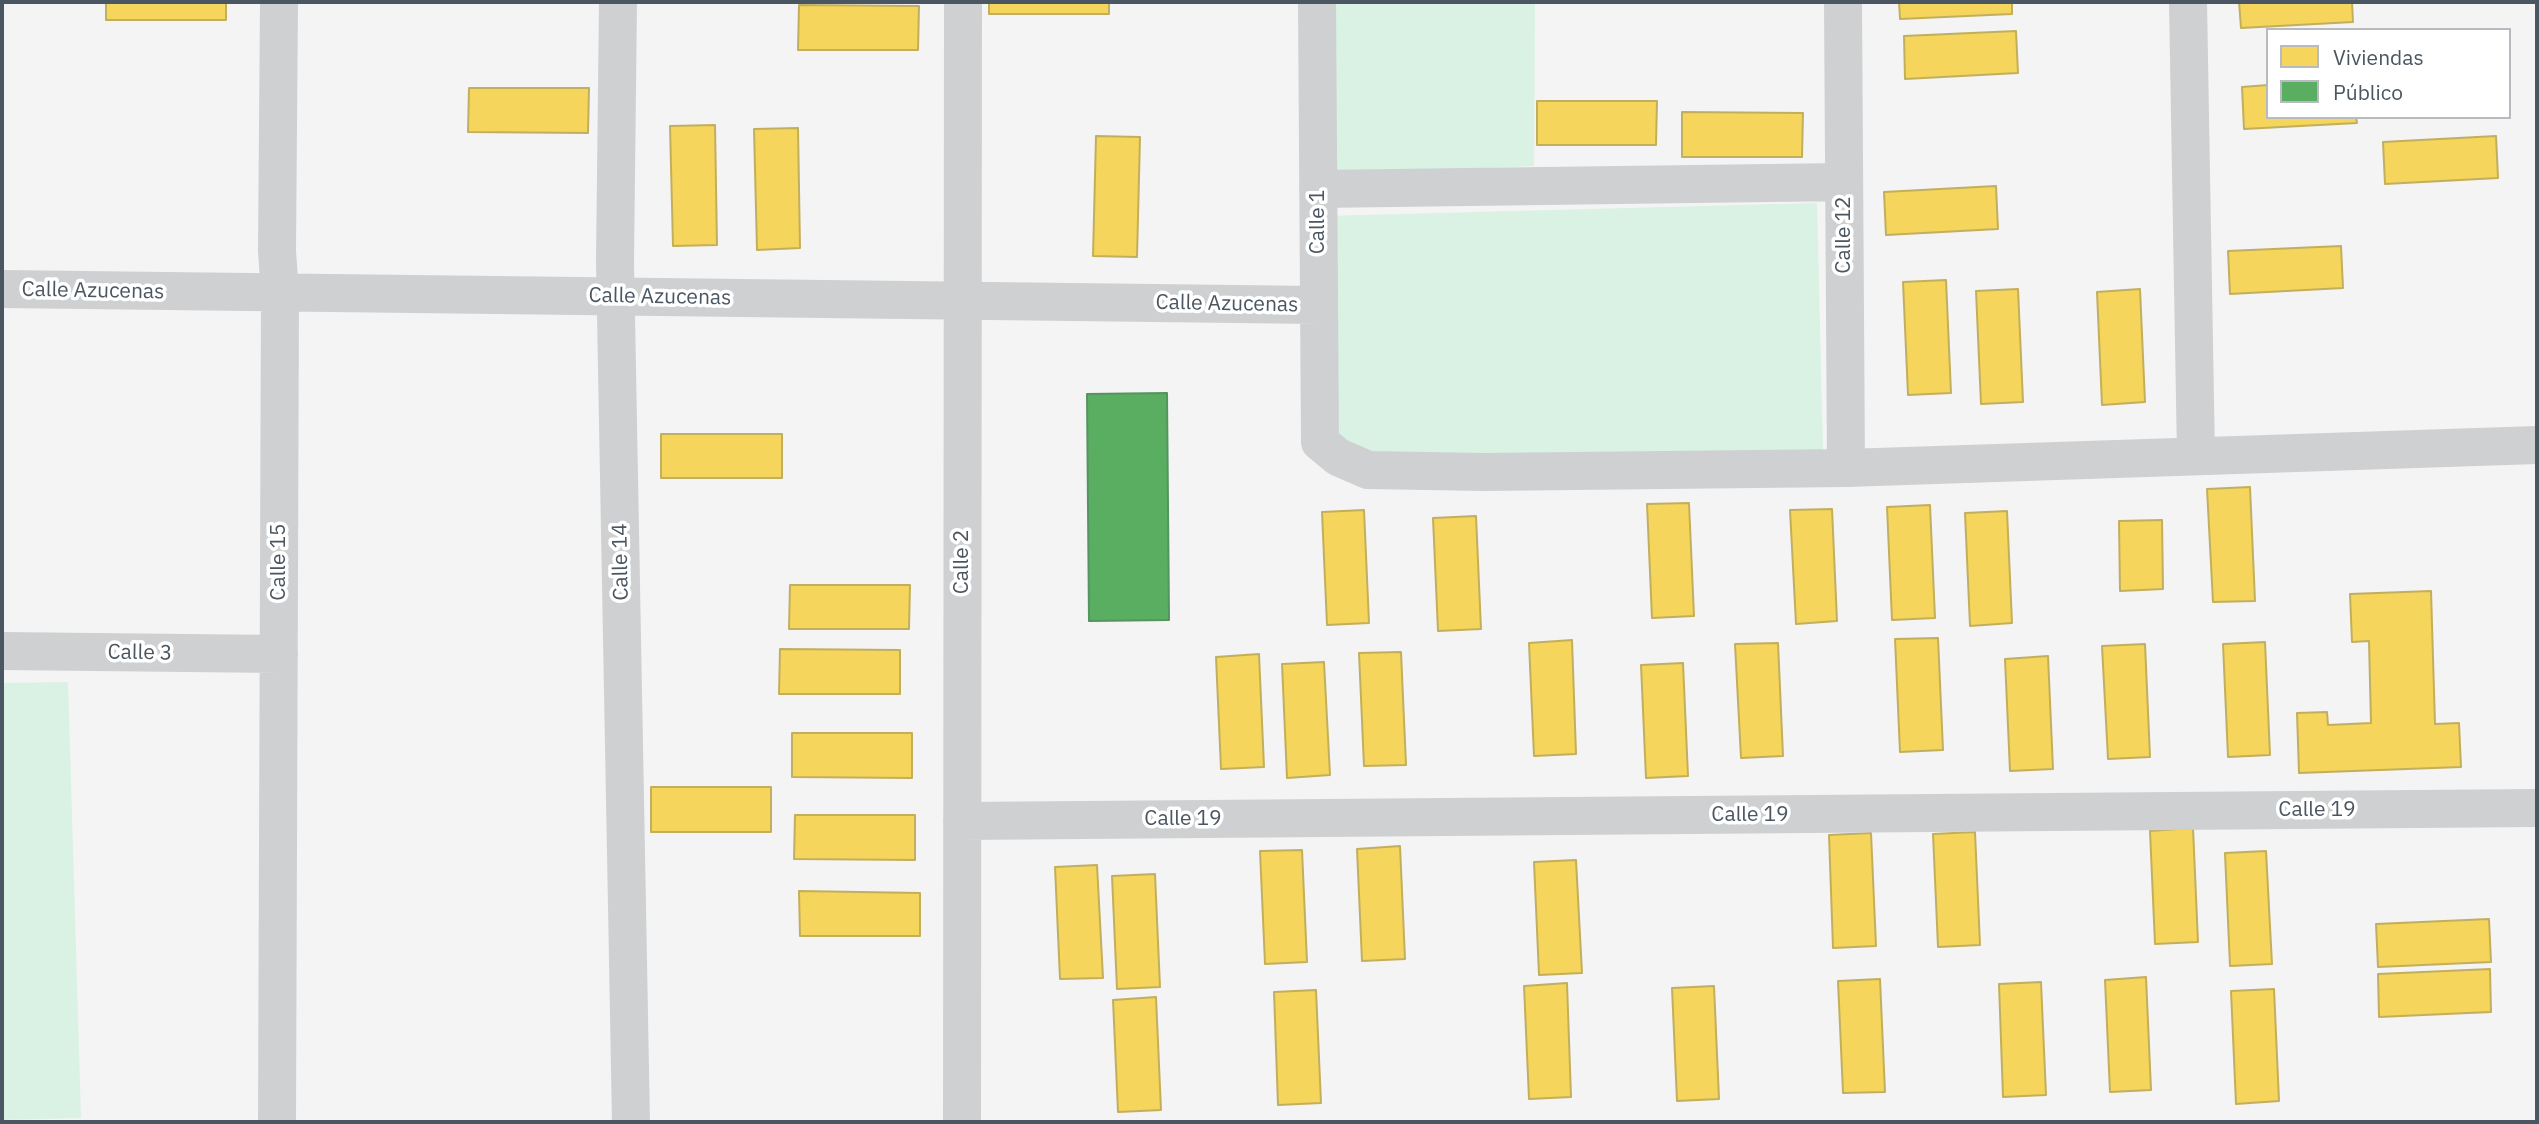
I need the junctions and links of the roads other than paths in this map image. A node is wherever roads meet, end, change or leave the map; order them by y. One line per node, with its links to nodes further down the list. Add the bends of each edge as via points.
1 (279, 2): 10 (street, Calle 15)
2 (618, 2): 11 (street, Calle 14)
3 (963, 2): 12 (street, Calle 2)
4 (1317, 2): 8 (street, Calle 1)
5 (1843, 2): 7 (street, Calle 12)
6 (2188, 2): 15 (street)
7 (1844, 182): 8 (street); 16 (street, Calle 12)
8 (1318, 189): 13 (street, Calle 1)
9 (2, 289): 10 (street, Calle Azucenas)
10 (280, 293): 11 (street, Calle Azucenas); 18 (street, Calle 15)
11 (616, 297): 12 (street, Calle Azucenas); 22 (street, Calle 14)
12 (962, 301): 13 (street, Calle Azucenas); 20 (street, Calle 2)
13 (1318, 305): 16 (street, Calle 1, via 1320,443 1368,470)
14 (2537, 445): 15 (street)
15 (2196, 456): 16 (street)
16 (1846, 468)
17 (2, 651): 18 (street, Calle 3)
18 (279, 654): 21 (street, Calle 15)
19 (2537, 808): 20 (street, Calle 19)
20 (962, 821): 23 (street, Calle 2)
21 (277, 1122)
22 (631, 1122)
23 (962, 1122)

